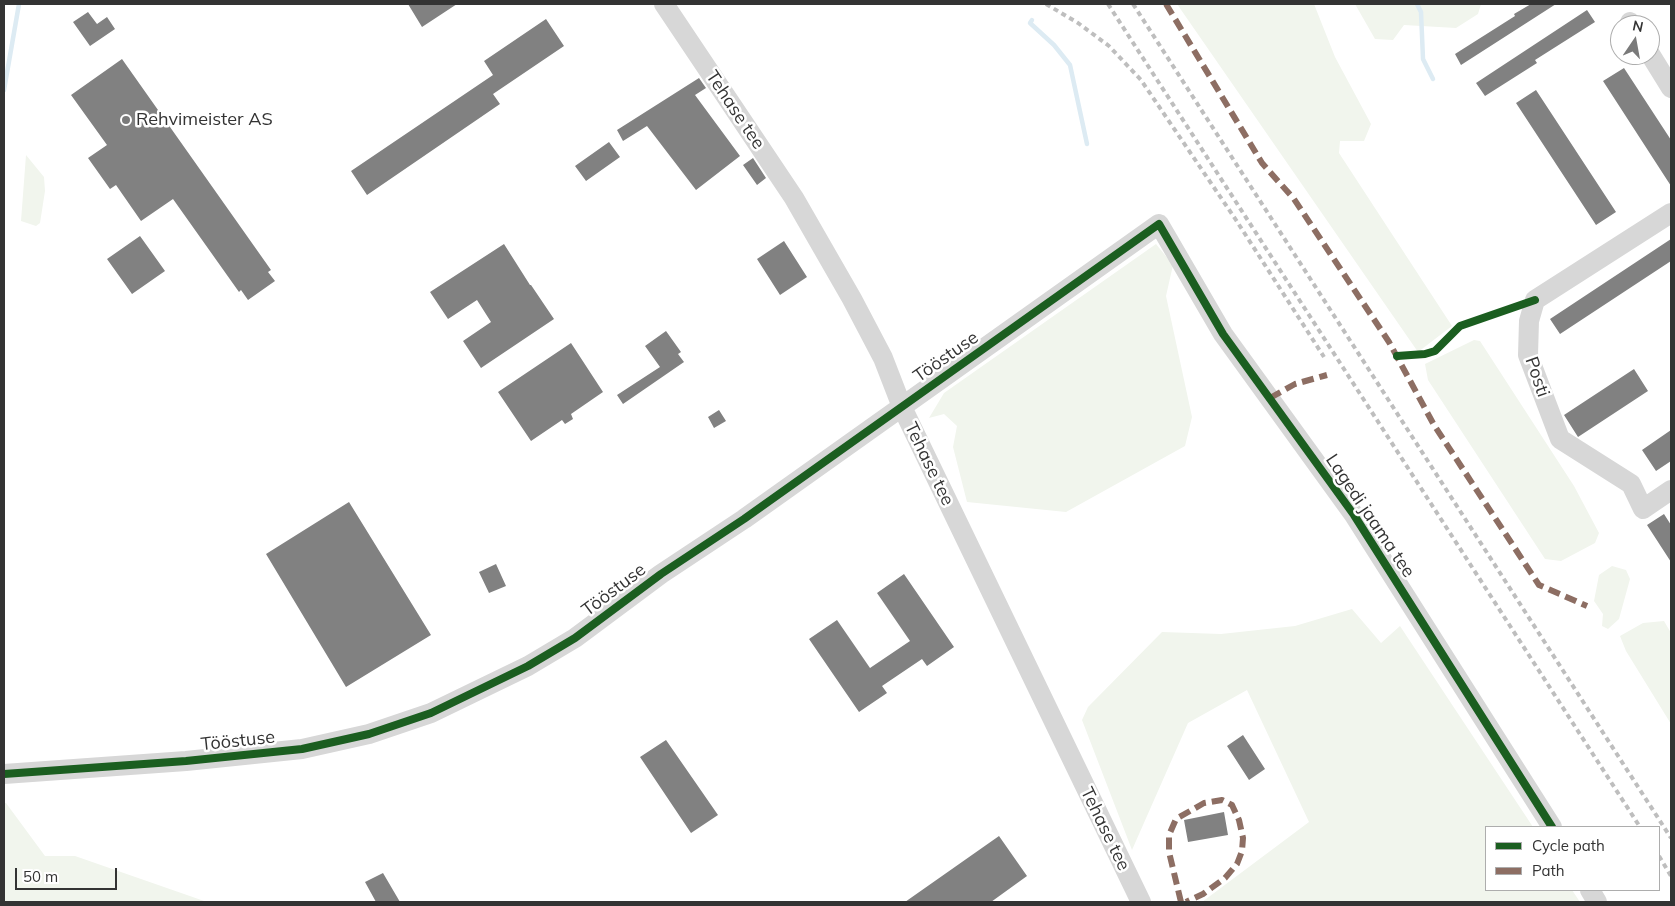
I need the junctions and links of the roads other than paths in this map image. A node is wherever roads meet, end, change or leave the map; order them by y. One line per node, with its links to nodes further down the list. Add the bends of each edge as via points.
1 (664, 4): 6 (street, Tehase tee, via 794,198 883,358)
2 (1657, 65): 3 (street)
3 (1671, 88)
4 (1671, 213): 7 (street, Posti, via 1535,300 1529,322 1528,355 1560,439 1631,484 1643,509)
5 (1159, 224): 6 (street, Tööstuse); 9 (street, Lagedi jaama tee, via 1223,334 1354,515)
6 (902, 407): 8 (street, Tööstuse, via 661,574 575,638 528,666 431,713 368,734 302,749 186,761); 11 (street, Tehase tee)
7 (1671, 490)
8 (4, 773)
9 (1551, 826)
10 (1591, 891): 12 (street)
11 (1141, 902)
12 (1597, 902)

